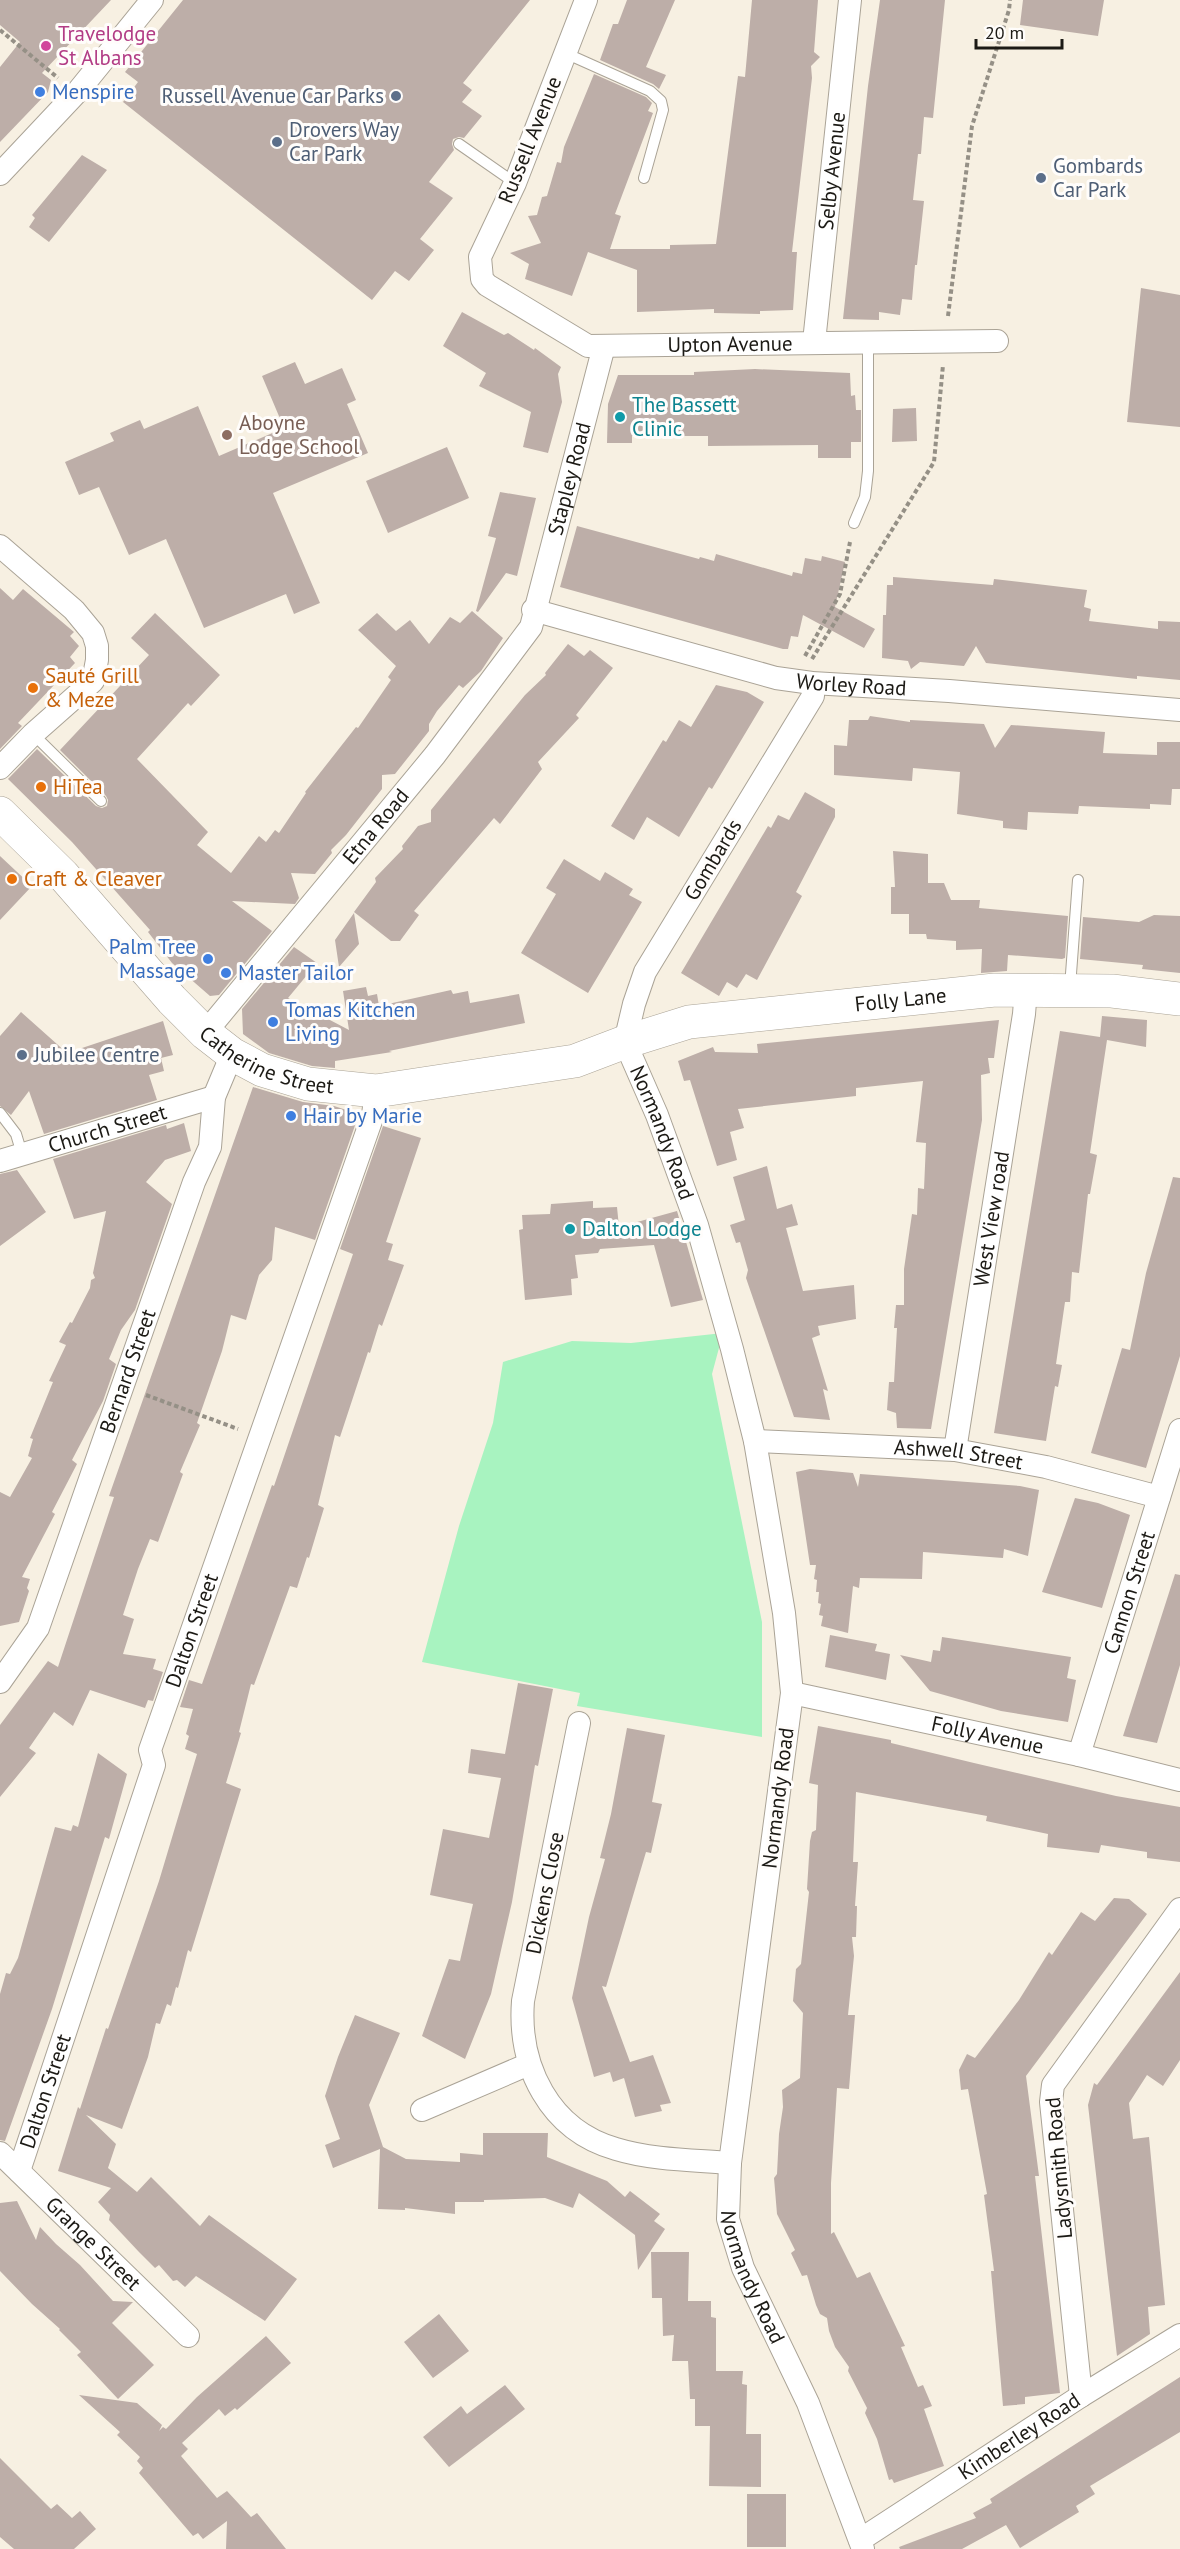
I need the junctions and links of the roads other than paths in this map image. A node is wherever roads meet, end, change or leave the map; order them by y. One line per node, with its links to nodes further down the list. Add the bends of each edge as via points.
1 (152, 0): 6 (street, via 79,90)
2 (586, 0): 4 (street, Russell Avenue)
3 (850, 0): 11 (street, Selby Avenue)
4 (565, 53): 7 (lane, via 650,91 661,101 663,111); 8 (street, Russell Avenue)
5 (459, 144): 8 (lane)
6 (0, 174)
7 (645, 178)
8 (514, 183): 9 (street, Russell Avenue, via 480,256)
9 (482, 279): 13 (street, Upton Avenue, via 588,346)
10 (997, 341): 12 (street, Upton Avenue)
11 (814, 342): 12 (street, Upton Avenue); 13 (street, Upton Avenue)
12 (868, 342): 14 (lane, via 868,471 865,497)
13 (604, 346): 16 (street, Stapley Road)
14 (854, 524)
15 (0, 546): 19 (street, via 74,610 93,633 97,653 93,681)
16 (533, 610): 17 (street, Worley Road, via 776,678); 27 (street, Etna Road, via 531,627 435,755)
17 (812, 673): 18 (street, Worley Road, via 949,691); 28 (street, Gombards, via 813,696 645,972)
18 (1180, 710)
19 (33, 734): 20 (street); 21 (lane)
20 (0, 768)
21 (101, 801)
22 (0, 813): 27 (main road, Catherine Street, via 63,874)
23 (1078, 880): 25 (lane)
24 (1026, 989): 25 (main road, Folly Lane); 28 (main road, Folly Lane, via 689,1022); 37 (street, West View road)
25 (1070, 990): 26 (main road, Folly Lane)
26 (1180, 999)
27 (205, 1033): 29 (main road, Catherine Street)
28 (625, 1042): 30 (main road, Catherine Street, via 575,1061); 36 (street, Normandy Road, via 657,1115 697,1225)
29 (232, 1054): 30 (main road, Catherine Street, via 262,1070 308,1084); 31 (street, Bernard Street)
30 (376, 1091): 49 (street, Dalton Street, via 373,1115 150,1750 154,1765)
31 (214, 1097): 33 (street, Church Street); 39 (street, Bernard Street, via 210,1147 194,1182 38,1628)
32 (0, 1113): 33 (lane, via 16,1134)
33 (22, 1154): 34 (street, Church Street)
34 (0, 1161)
35 (1180, 1431): 38 (street, Cannon Street)
36 (755, 1441): 37 (street, Ashwell Street); 40 (street, Normandy Road, via 784,1613)
37 (955, 1450): 38 (street, Ashwell Street, via 1046,1467)
38 (1159, 1497): 42 (street, Cannon Street)
39 (0, 1682)
40 (792, 1693): 42 (street, Folly Avenue); 48 (street, Normandy Road)
41 (579, 1723): 45 (street, Dickens Close, via 523,2001)
42 (1079, 1755): 43 (street, Folly Avenue)
43 (1180, 1780)
44 (1180, 1909): 52 (street, Ladysmith Road, via 1053,2085 1051,2102)
45 (529, 2064): 46 (street); 48 (street, Dickens Close, via 545,2097 573,2127 592,2139 636,2154)
46 (422, 2110)
47 (0, 2153): 49 (street, Grange Street)
48 (730, 2163): 53 (street, Normandy Road, via 728,2218 743,2268 808,2403)
49 (19, 2171): 51 (street, Grange Street)
50 (1180, 2335): 52 (street, Kimberley Road)
51 (188, 2336)
52 (1081, 2396): 53 (street, Kimberley Road)
53 (862, 2545)

